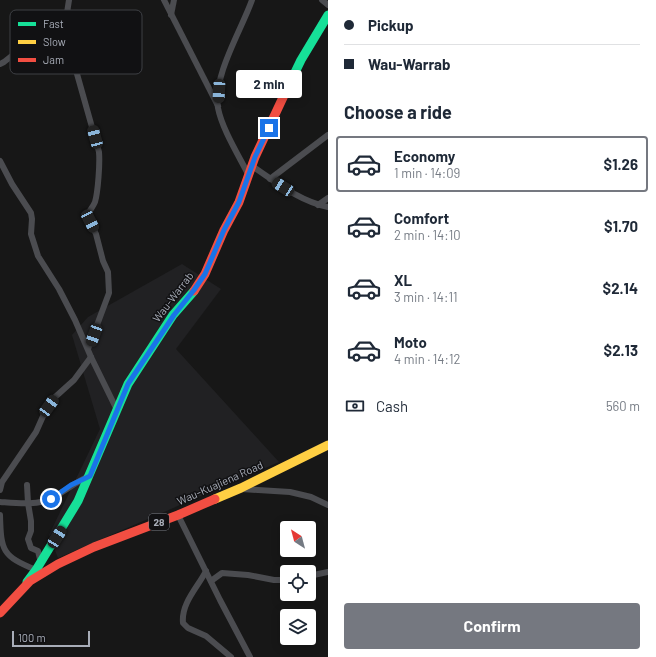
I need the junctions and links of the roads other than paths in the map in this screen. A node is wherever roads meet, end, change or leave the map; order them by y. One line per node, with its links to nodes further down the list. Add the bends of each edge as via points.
1 (69, 0): 7 (street)
2 (164, 0): 8 (street)
3 (174, 0): 8 (street)
4 (252, 0): 13 (street, via 220,78)
5 (322, 0): 6 (street)
6 (328, 5)
7 (67, 10)
8 (171, 15): 13 (street)
9 (328, 15): 16 (main road, Wau-Warrab, via 301,60)
10 (10, 57): 11 (street)
11 (0, 64)
12 (77, 74): 22 (street, via 100,160 95,203 87,216 96,234 110,287)
13 (218, 108): 17 (street, via 223,124)
14 (328, 135): 18 (street)
15 (0, 161): 22 (street, via 31,214 31,234 38,256 59,289)
16 (252, 166): 17 (main road, Wau-Warrab); 18 (street)
17 (249, 176): 24 (main road, Wau-Warrab, via 205,274 135,372)
18 (270, 178): 20 (street, via 296,195)
19 (328, 198): 20 (street)
20 (318, 205): 21 (street)
21 (328, 207)
22 (88, 349): 23 (street)
23 (91, 357): 24 (street); 29 (street, via 74,380 54,398 36,432 2,482)
24 (117, 410): 26 (main road, Wau-Warrab)
25 (328, 445): 28 (main road, Wau-Kuajiena Road / 28)
26 (90, 476): 31 (street, via 51,499); 35 (main road, Wau-Warrab)
27 (27, 485): 31 (street)
28 (240, 488): 32 (street, via 290,492 311,497); 34 (main road, Wau-Kuajiena Road / 28)
29 (0, 490)
30 (0, 502): 31 (street)
31 (28, 503): 35 (street, via 31,521 28,539 31,548 38,551)
32 (328, 505)
33 (0, 515): 35 (street, via 3,546 8,554 17,562)
34 (178, 515): 36 (street); 41 (main road, Wau-Kuajiena Road / 28, via 94,547 42,573)
35 (39, 567): 41 (main road, Wau-Warrab)
36 (206, 571): 40 (street); 43 (street, via 188,600 183,623 209,638)
37 (328, 572): 38 (street)
38 (316, 575)
39 (280, 580): 40 (street, via 222,573)
40 (211, 581): 44 (street)
41 (24, 586): 42 (main road, Wau-Kuajiena Road / 28)
42 (0, 614)
43 (231, 657)
44 (250, 657)

